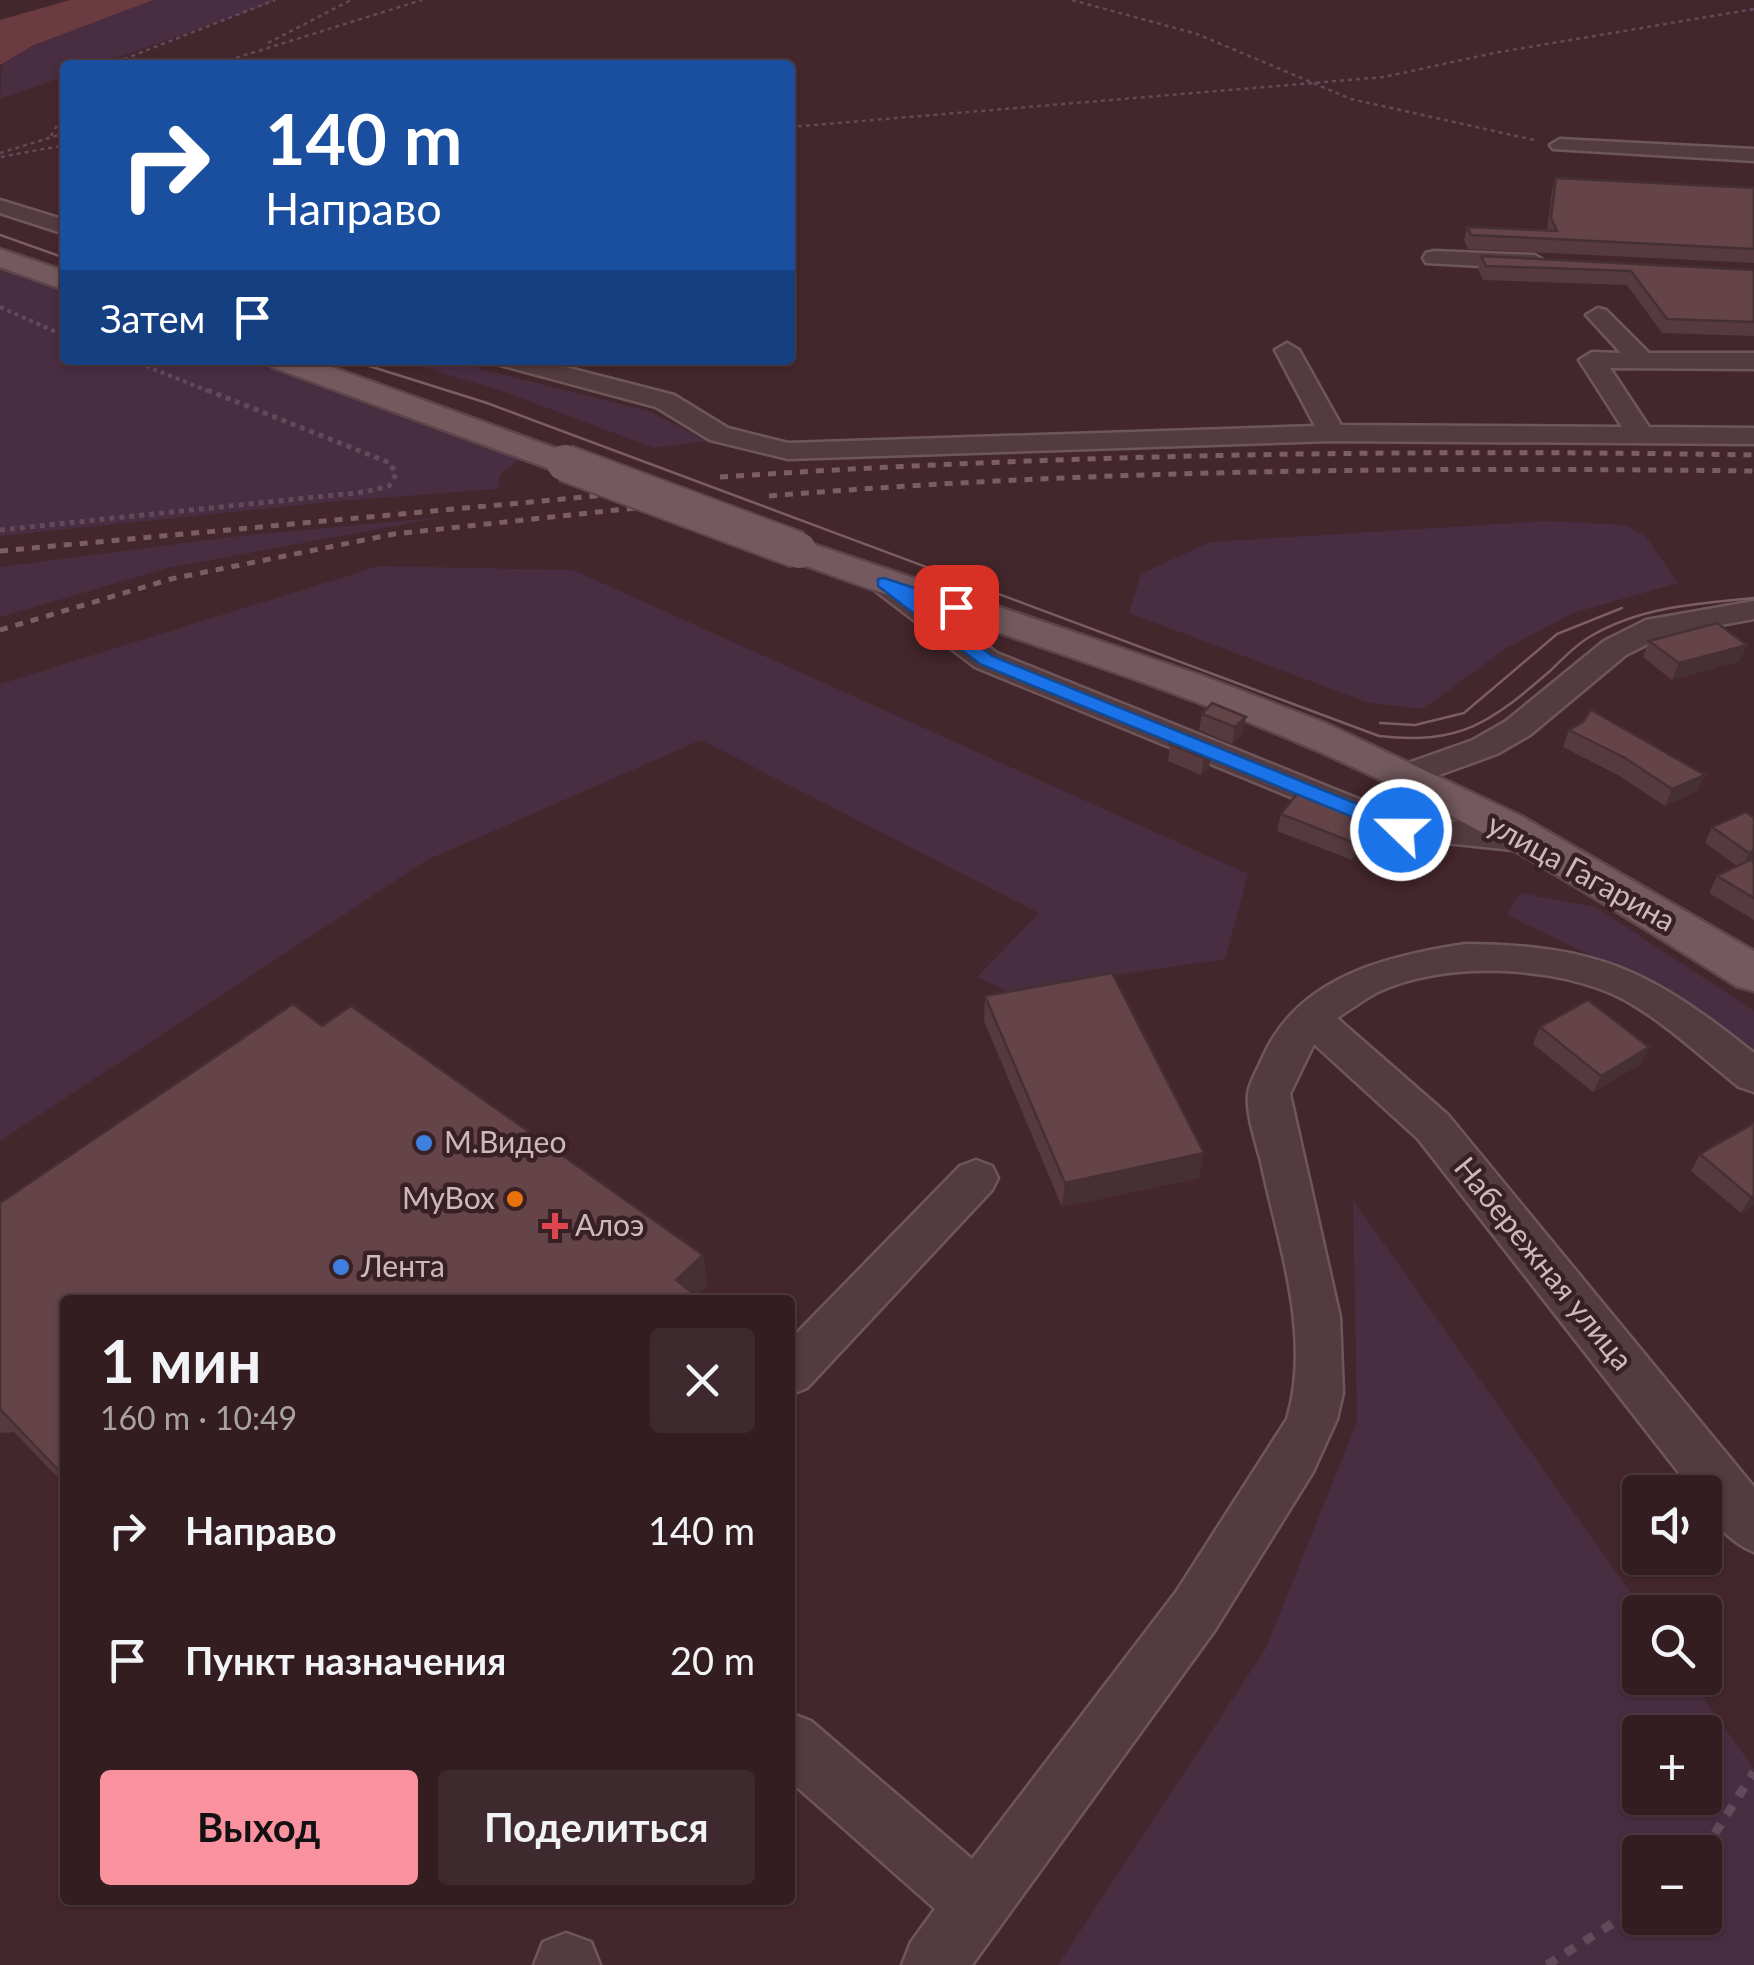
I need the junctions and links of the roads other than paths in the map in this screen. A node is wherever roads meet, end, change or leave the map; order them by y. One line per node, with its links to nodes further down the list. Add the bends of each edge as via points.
1 (1560, 145): 2 (street)
2 (1754, 154)
3 (0, 206): 4 (street)
4 (60, 226)
5 (0, 257): 8 (main road)
6 (1434, 258): 7 (street)
7 (1566, 264)
8 (60, 279)
9 (1598, 314): 11 (street)
10 (1287, 350): 15 (street)
11 (1642, 360): 12 (street); 16 (street, via 1592,360)
12 (1754, 361)
13 (297, 365): 18 (main road, улица Гагарина, bridge)
14 (528, 365): 15 (street, via 665,401 718,434 788,451)
15 (1332, 433): 16 (street)
16 (1639, 433): 17 (street)
17 (1754, 436)
18 (884, 583): 20 (main road, улица Гагарина, via 1245,705); 21 (street, via 986,660 1401,830)
19 (1754, 610): 20 (street, via 1643,634 1615,648 1518,728)
20 (1406, 776): 21 (main road, улица Гагарина)
21 (1522, 839): 22 (main road, улица Гагарина)
22 (1754, 974)
23 (1312, 1020): 24 (street, via 1352,987 1388,972 1490,955 1530,957 1622,982); 27 (street, Набережная улица, via 1433,1126); 29 (street, via 1275,1069 1269,1094 1315,1296 1318,1399 1306,1434 1240,1547)
24 (1754, 1076)
25 (976, 1178): 26 (street)
26 (795, 1368)
27 (1754, 1527)
28 (795, 1746): 29 (street)
29 (975, 1904): 30 (street)
30 (934, 1965)

